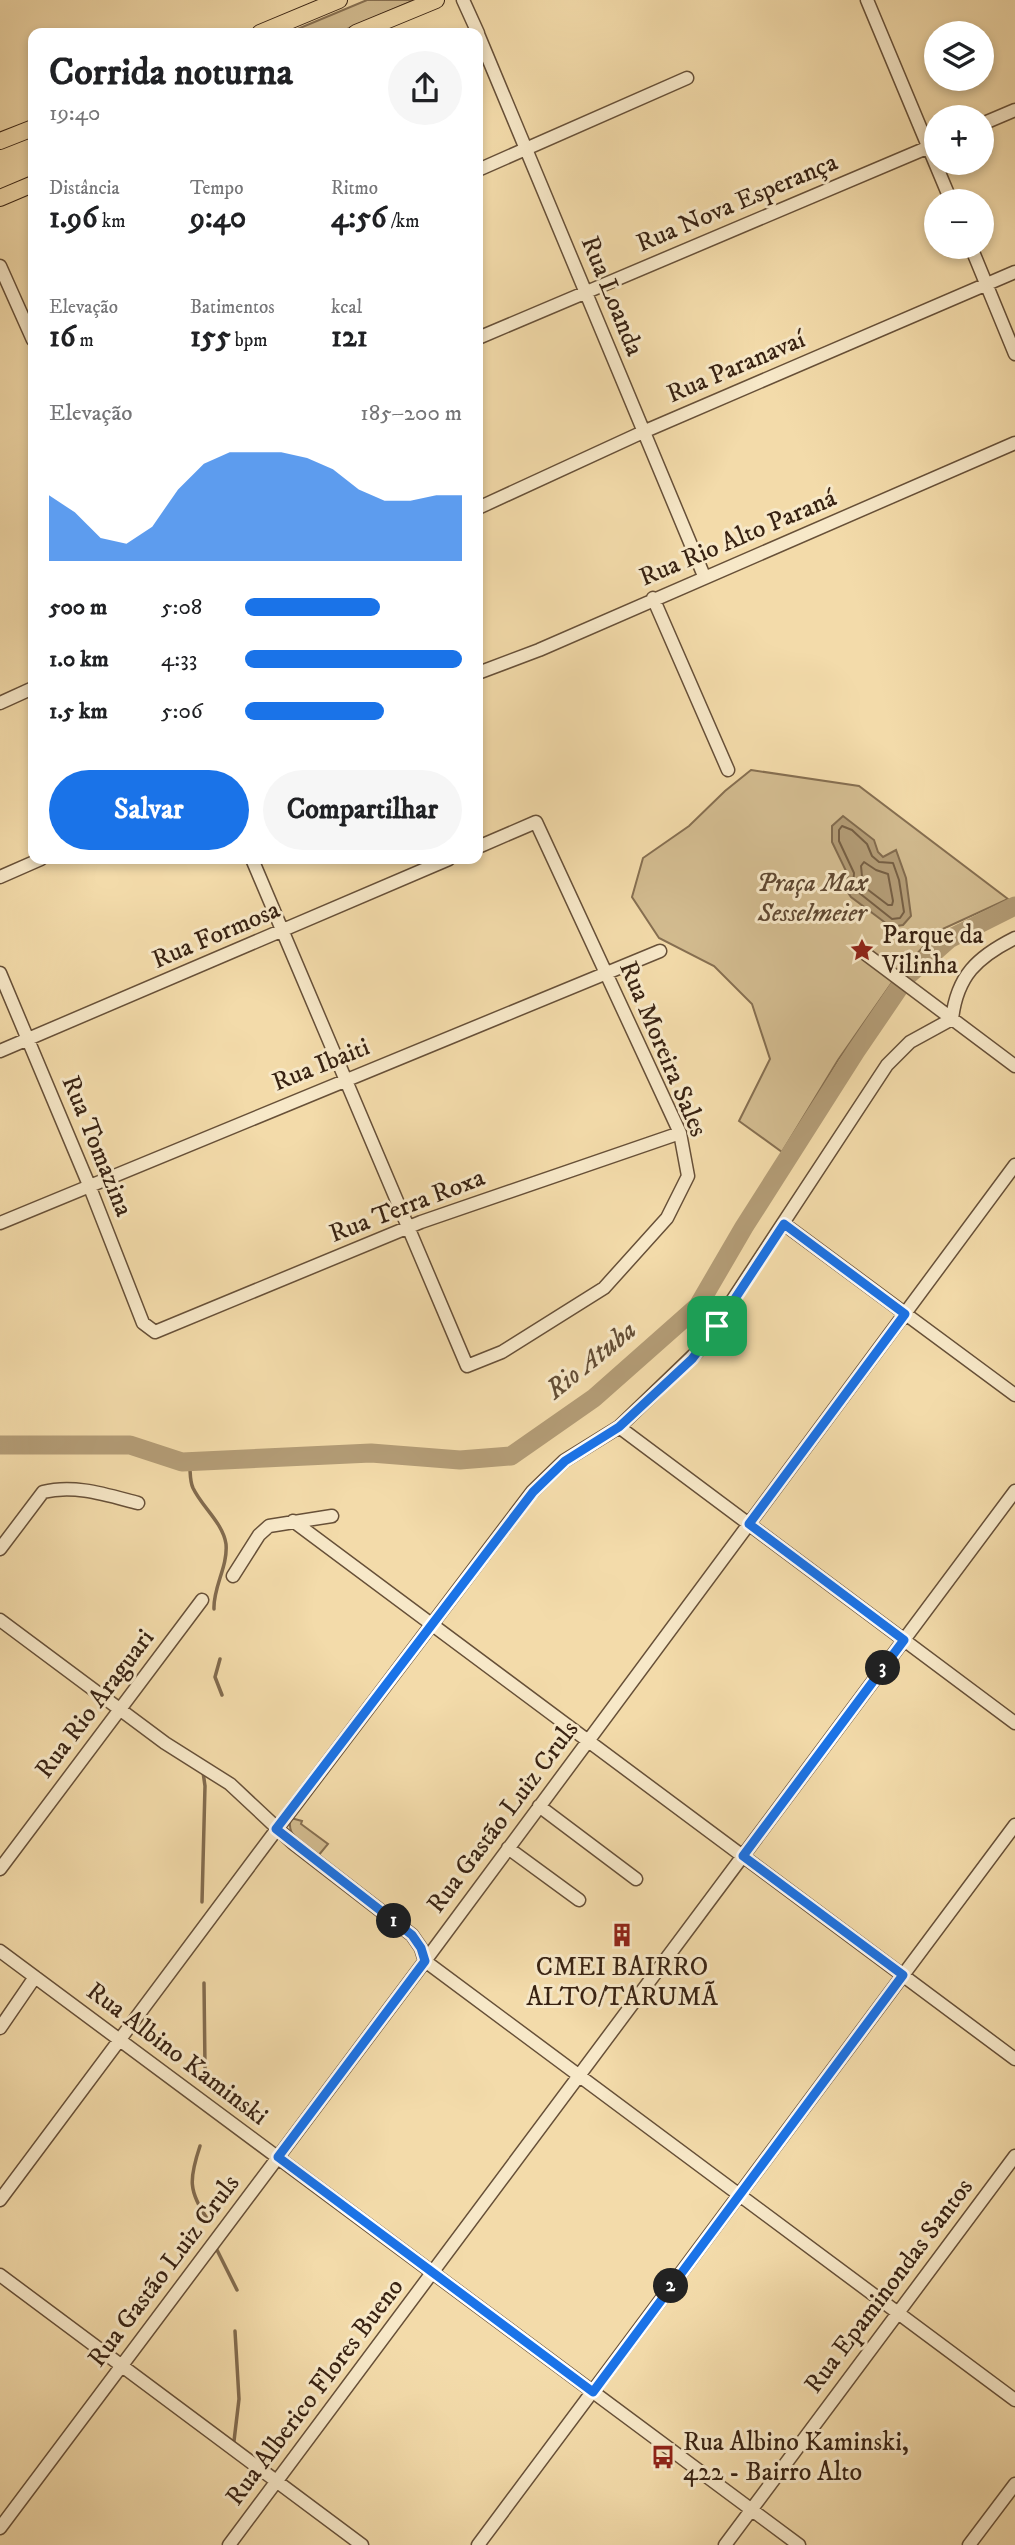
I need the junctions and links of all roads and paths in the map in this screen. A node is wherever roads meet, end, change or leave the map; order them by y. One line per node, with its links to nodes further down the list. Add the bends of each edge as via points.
1 (339, 0): 5 (main road)
2 (436, 0): 6 (main road)
3 (463, 0): 7 (street, Rua Loanda)
4 (870, 1): 12 (street)
5 (272, 28)
6 (368, 28)
7 (475, 28)
8 (483, 46): 16 (street, Rua Loanda)
9 (687, 78): 16 (street)
10 (1015, 110): 11 (street)
11 (994, 119)
12 (924, 126)
13 (28, 130): 14 (main road)
14 (0, 141)
15 (924, 148): 24 (street, Rua Nova Esperança)
16 (527, 149): 17 (street); 24 (street, Rua Loanda)
17 (483, 168)
18 (28, 186): 19 (main road)
19 (0, 198)
20 (976, 259): 23 (street)
21 (0, 266): 25 (street)
22 (1015, 272): 23 (street, Rua Paranavaí)
23 (986, 284): 27 (street); 28 (street, Rua Paranavaí)
24 (586, 292): 26 (street, Rua Nova Esperança); 28 (street, Rua Loanda)
25 (28, 329)
26 (483, 336)
27 (1015, 354)
28 (643, 432): 30 (street, Rua Paranavaí); 31 (street, Rua Loanda)
29 (1015, 443): 31 (street, Rua Rio Alto Paraná)
30 (483, 506)
31 (705, 576): 32 (street, Rua Rio Alto Paraná)
32 (653, 598): 33 (street, Rua Rio Alto Paraná); 36 (street)
33 (483, 668)
34 (28, 690): 35 (street)
35 (0, 703)
36 (728, 770)
37 (483, 845): 46 (street, Rua Moreira Sales, via 536,822)
38 (30, 864): 41 (street)
39 (254, 864): 42 (street)
40 (438, 864): 42 (street, Rua Formosa)
41 (0, 877)
42 (282, 932): 49 (street, Rua Formosa); 52 (street)
43 (1015, 938): 48 (street, via 968,974 955,998)
44 (660, 951): 46 (street, Rua Ibaiti)
45 (863, 953): 48 (street)
46 (606, 972): 52 (street, Rua Ibaiti); 53 (street, Rua Moreira Sales)
47 (0, 973): 49 (street, Rua Tomazina)
48 (953, 1019): 51 (street); 57 (street, via 897,1053)
49 (28, 1039): 50 (street, Rua Formosa); 55 (street, Rua Tomazina)
50 (0, 1051)
51 (1015, 1066)
52 (347, 1079): 55 (street, Rua Ibaiti); 58 (street)
53 (680, 1133): 58 (street, Rua Terra Roxa); 58 (street, Rua Moreira Sales, via 688,1176 667,1218 613,1278 541,1329 467,1366)
54 (1015, 1165): 59 (street, Rua Gastão Luiz Cruls)
55 (89, 1185): 56 (street, Rua Ibaiti); 60 (street, Rua Tomazina, via 143,1323)
56 (0, 1223)
57 (784, 1224): 59 (street); 62 (street, via 701,1348)
58 (408, 1227): 60 (street, Rua Terra Roxa)
59 (905, 1314): 61 (street); 67 (street, Rua Gastão Luiz Cruls)
60 (155, 1332)
61 (1015, 1395)
62 (619, 1427): 67 (street); 72 (street, via 541,1482)
63 (1015, 1491): 73 (street, Rua Alberico Flores Bueno)
64 (138, 1503): 68 (street, via 85,1490 43,1492)
65 (332, 1516): 66 (street)
66 (293, 1521): 69 (street, via 264,1530); 72 (street)
67 (749, 1524): 73 (street); 76 (street, Rua Gastão Luiz Cruls)
68 (0, 1549)
69 (233, 1576)
70 (202, 1600): 74 (street, Rua Rio Araguari)
71 (0, 1620): 74 (street)
72 (432, 1624): 76 (street); 79 (street)
73 (904, 1640): 75 (street); 81 (street, Rua Alberico Flores Bueno)
74 (120, 1709): 79 (street, via 230,1784); 82 (street, Rua Rio Araguari)
75 (1015, 1723)
76 (588, 1741): 77 (street, Rua Gastão Luiz Cruls); 81 (street)
77 (539, 1806): 80 (street, Rua Gastão Luiz Cruls); 83 (street)
78 (1015, 1825): 87 (street)
79 (276, 1829): 86 (street, via 412,1935); 90 (street)
80 (508, 1849): 84 (street); 86 (street, Rua Gastão Luiz Cruls)
81 (743, 1856): 87 (street); 92 (street, Rua Alberico Flores Bueno)
82 (0, 1869)
83 (636, 1879)
84 (579, 1900)
85 (0, 1951): 88 (street, Rua Albino Kaminski)
86 (425, 1961): 92 (street); 94 (street, Rua Gastão Luiz Cruls)
87 (903, 1975): 91 (street); 95 (street)
88 (35, 1977): 89 (street); 90 (street, Rua Albino Kaminski)
89 (0, 2028)
90 (120, 2040): 94 (street, Rua Albino Kaminski); 96 (street)
91 (1015, 2059)
92 (579, 2076): 95 (street); 97 (street, Rua Alberico Flores Bueno)
93 (1015, 2156): 99 (street, Rua Epaminondas Santos)
94 (278, 2157): 97 (street, Rua Albino Kaminski); 100 (street, Rua Gastão Luiz Cruls)
95 (739, 2195): 99 (street); 101 (street)
96 (0, 2200)
97 (432, 2272): 101 (street, Rua Albino Kaminski); 103 (street, Rua Alberico Flores Bueno)
98 (0, 2275): 100 (street)
99 (898, 2313): 102 (street); 105 (street, Rua Epaminondas Santos)
100 (122, 2365): 103 (street); 106 (street, Rua Gastão Luiz Cruls)
101 (593, 2392): 105 (street, Rua Albino Kaminski); 109 (street)
102 (1015, 2400)
103 (276, 2481): 107 (street, Rua Alberico Flores Bueno); 108 (street)
104 (1015, 2484): 112 (street)
105 (751, 2510): 110 (street, Rua Epaminondas Santos); 111 (street, Rua Albino Kaminski)
106 (0, 2528)
107 (229, 2545)
108 (362, 2545)
109 (478, 2545)
110 (725, 2545)
111 (799, 2545)
112 (969, 2545)

